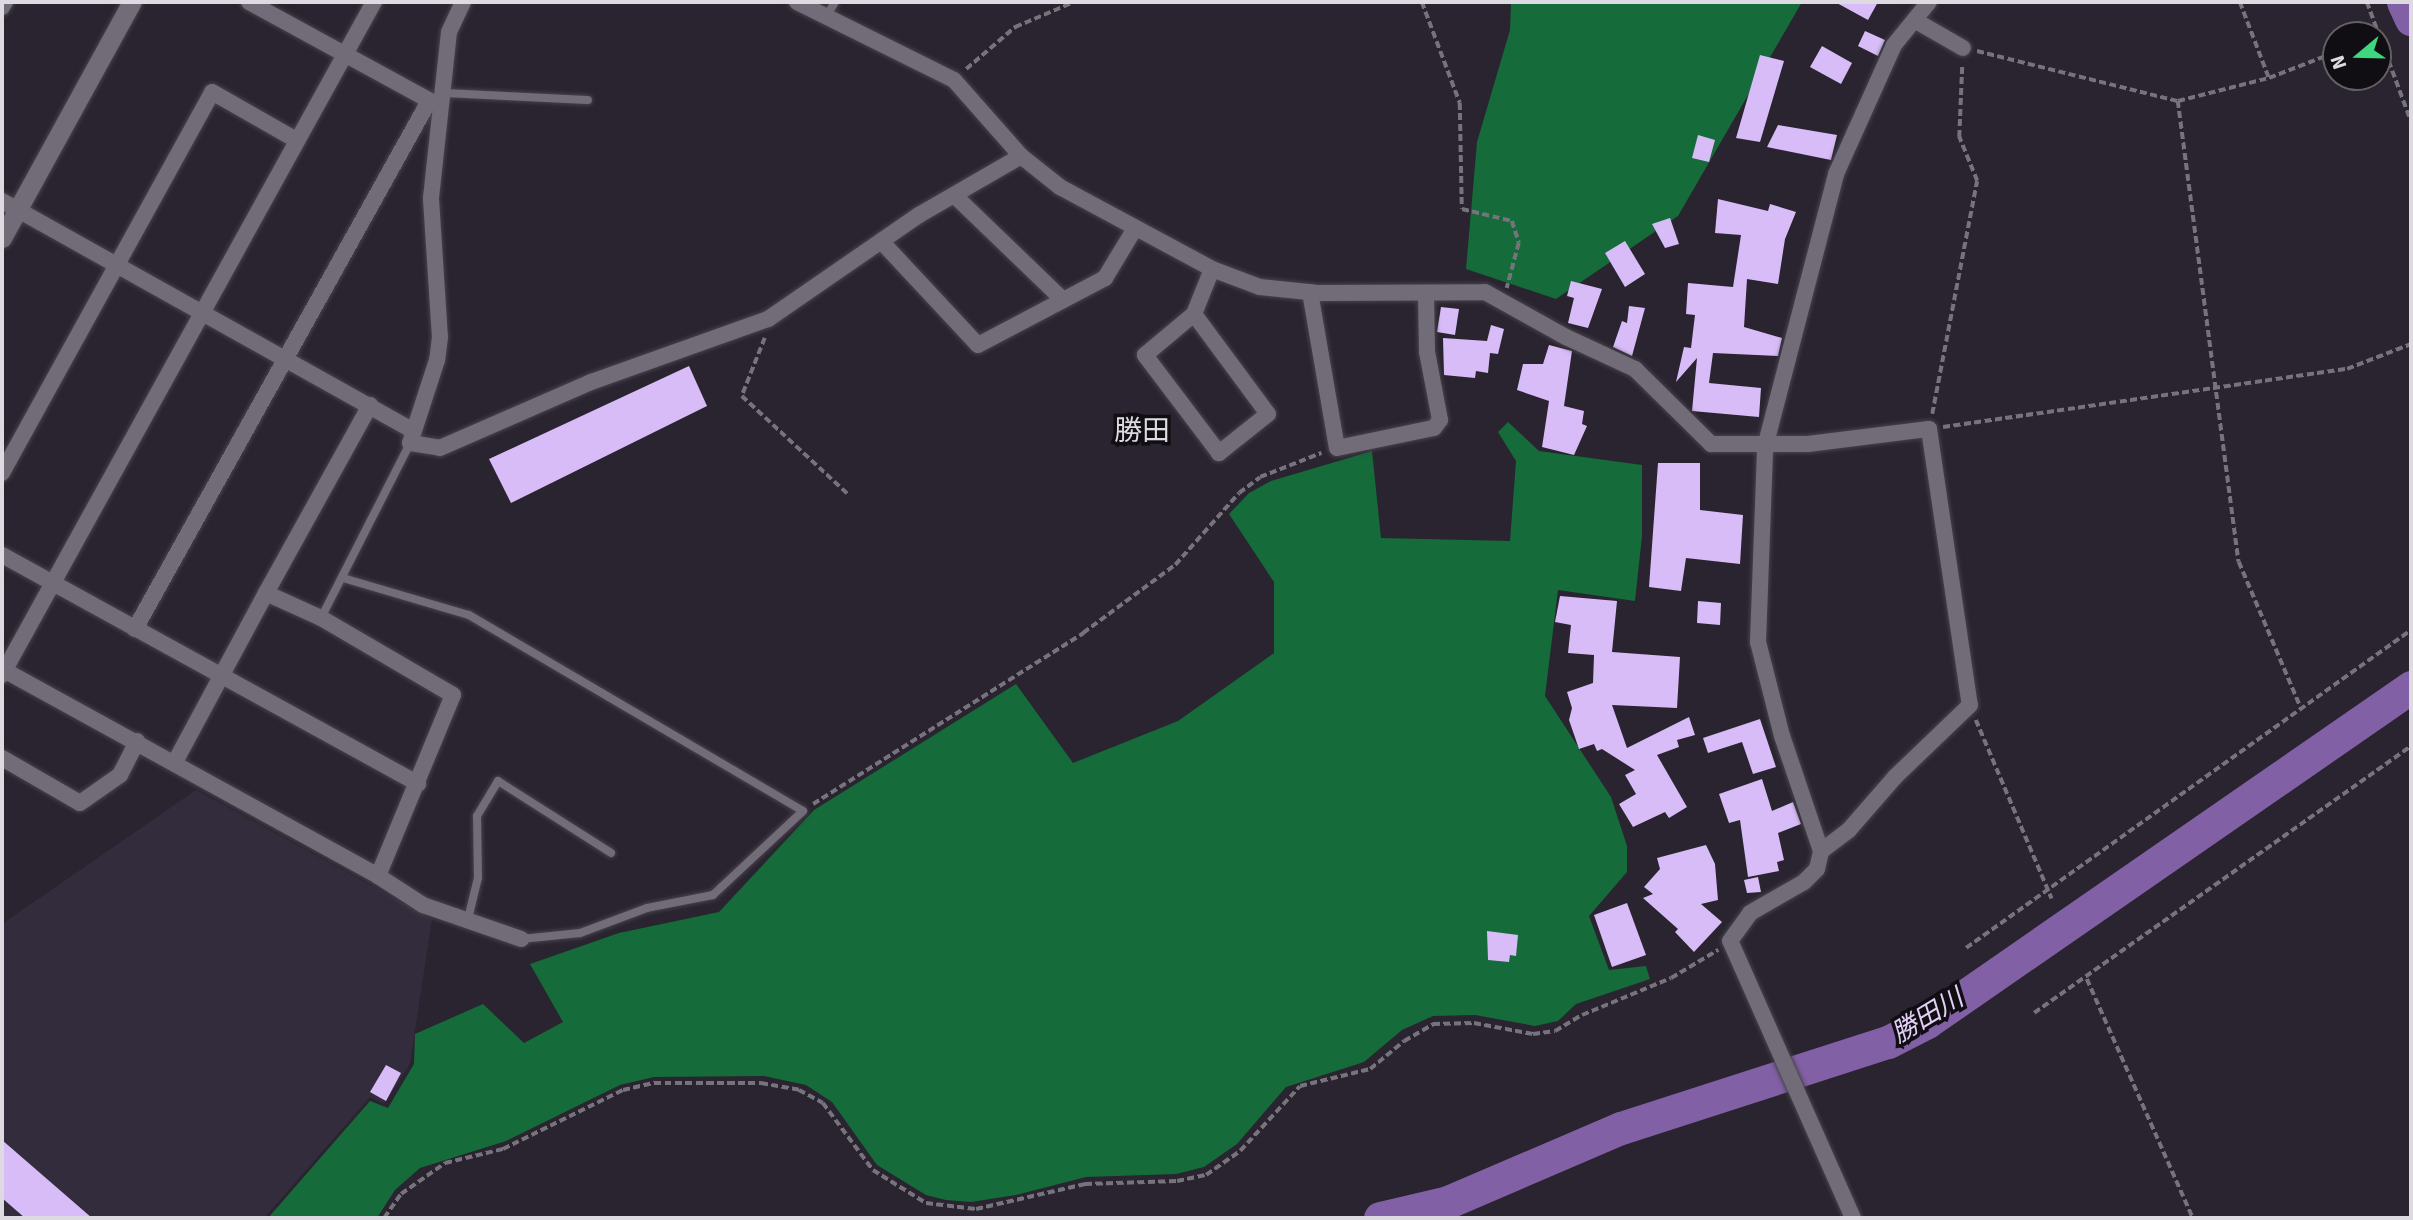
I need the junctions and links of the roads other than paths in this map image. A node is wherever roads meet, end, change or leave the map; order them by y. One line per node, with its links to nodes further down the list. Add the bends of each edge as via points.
1 (5, 2): 9 (street)
2 (132, 2): 19 (street)
3 (249, 2): 13 (street)
4 (374, 2): 13 (street)
5 (463, 2): 14 (street, via 449,32)
6 (797, 2): 10 (street)
7 (835, 2): 10 (lane)
8 (1929, 2): 11 (street)
9 (2, 7)
10 (826, 16): 17 (street, via 954,80)
11 (1916, 21): 12 (street); 33 (street, via 1894,45 1836,174)
12 (1963, 48)
13 (345, 54): 14 (street); 16 (street)
14 (438, 100): 15 (lane); 30 (street); 32 (street, via 431,199 440,337 422,415)
15 (588, 100)
16 (296, 140): 23 (street, via 212,92); 28 (street)
17 (1021, 156): 18 (street); 20 (street, via 1060,187)
18 (954, 195): 22 (street); 27 (street)
19 (10, 205): 21 (street); 23 (street)
20 (1134, 230): 24 (street); 27 (street, via 1105,278)
21 (2, 238)
22 (881, 241): 27 (street, via 978,345); 32 (street, via 776,313 735,333 590,382 439,448)
23 (115, 266): 28 (street); 34 (street)
24 (1212, 269): 25 (street, via 1260,287); 29 (street)
25 (1310, 292): 26 (street); 26 (street, via 1336,448 1434,428 1440,420 1427,352)
26 (1426, 293): 33 (street, via 1485,292 1503,300 1566,337 1636,369 1712,444)
27 (1063, 300)
28 (202, 312): 30 (street); 37 (street)
29 (1194, 314): 29 (street, via 1145,355 1219,453 1268,414)
30 (286, 360): 31 (street); 40 (street)
31 (370, 405): 32 (street); 38 (street)
32 (411, 436): 36 (lane)
33 (1765, 447): 47 (street, via 1758,642 1782,736); 47 (street, via 1929,429 1970,705 1895,777 1849,830)
34 (2, 473)
35 (2, 555): 37 (street)
36 (343, 578): 39 (lane); 51 (lane, via 469,615 803,811 713,895 647,908 580,933)
37 (52, 584): 40 (street); 41 (street)
38 (266, 593): 39 (street); 42 (street)
39 (321, 618): 46 (street, via 453,695)
40 (135, 629): 42 (street)
41 (3, 671): 43 (street)
42 (222, 676): 45 (street); 46 (street)
43 (137, 741): 44 (street, via 120,775 80,803); 45 (street)
44 (2, 758)
45 (175, 762): 49 (street)
46 (418, 784): 49 (street)
47 (1821, 851): 52 (street, via 1817,869 1804,882 1750,913 1730,941)
48 (611, 853): 50 (lane, via 498,781 477,816 478,878)
49 (378, 876): 50 (street, via 424,905)
50 (467, 923): 51 (street)
51 (521, 939)
52 (1853, 1218)

